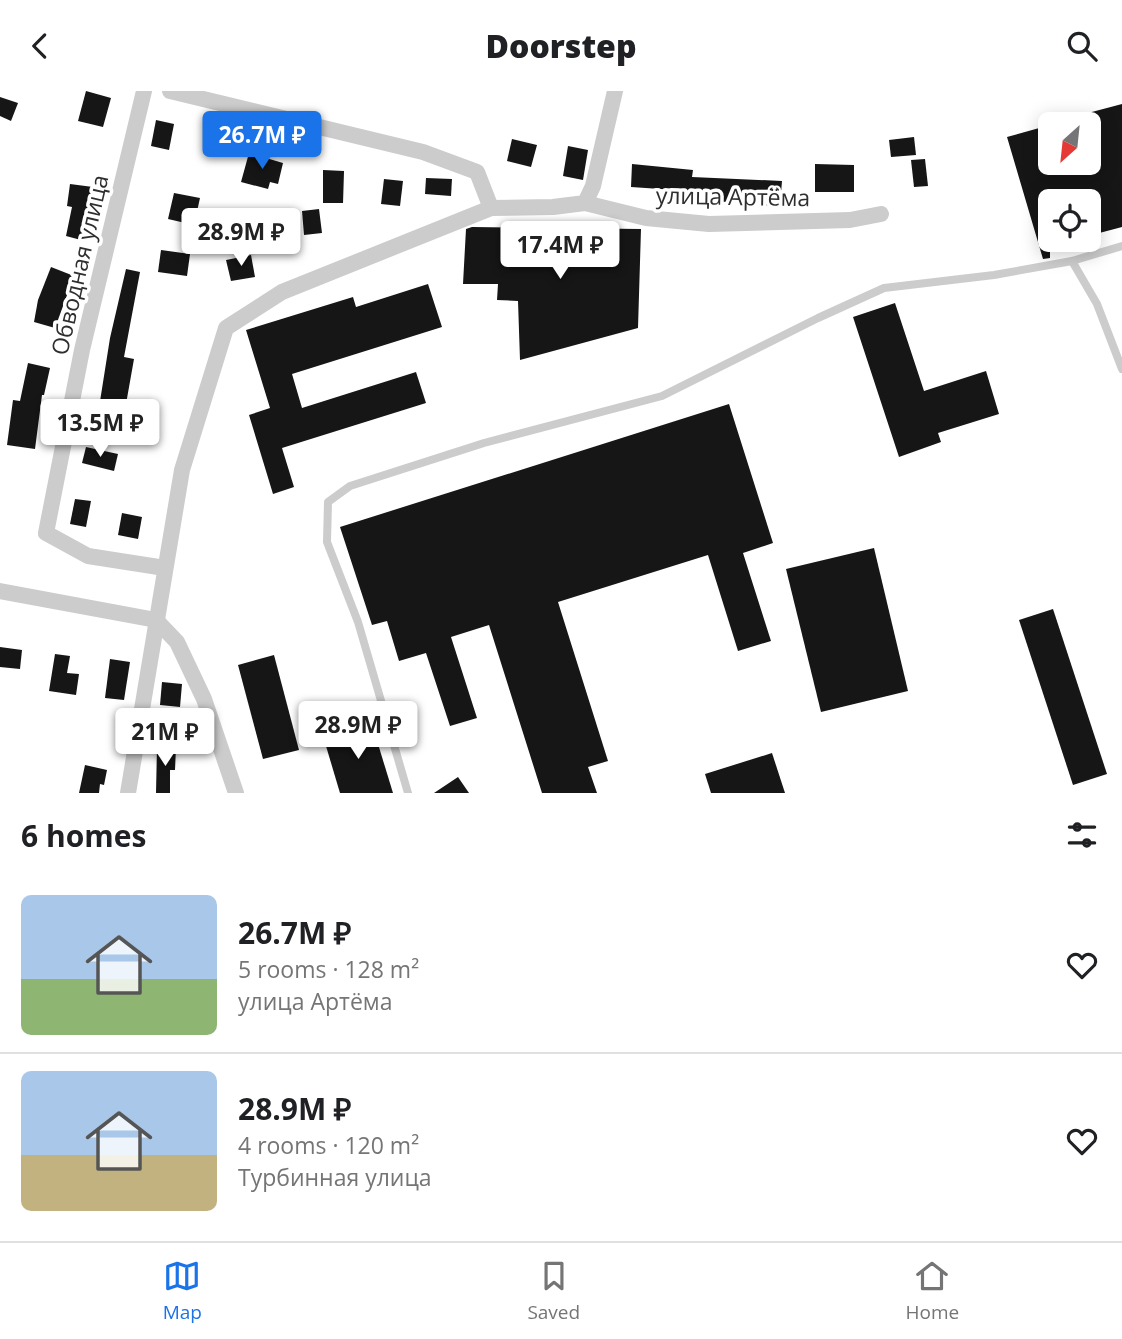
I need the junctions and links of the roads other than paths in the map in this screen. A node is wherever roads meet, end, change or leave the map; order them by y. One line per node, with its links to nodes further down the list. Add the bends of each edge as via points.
1 (144, 91): 10 (street, Обводная улица, via 82,350 46,533 88,556)
2 (170, 91): 5 (street, via 423,152 478,172)
3 (615, 91): 4 (street)
4 (585, 203): 5 (street); 6 (street, улица Артёма, via 646,218 709,223 850,220)
5 (491, 208): 10 (street, via 282,292 226,328 183,470)
6 (881, 214)
7 (1122, 246): 8 (lane)
8 (1072, 261): 9 (lane, via 1097,304); 15 (lane, via 884,288 662,396 484,443 350,486 328,502 327,542 358,622)
9 (1122, 369)
10 (165, 568): 12 (street)
11 (0, 590): 12 (street)
12 (156, 620): 13 (street); 14 (street, via 177,642 204,699)
13 (128, 793)
14 (236, 793)
15 (408, 793)

